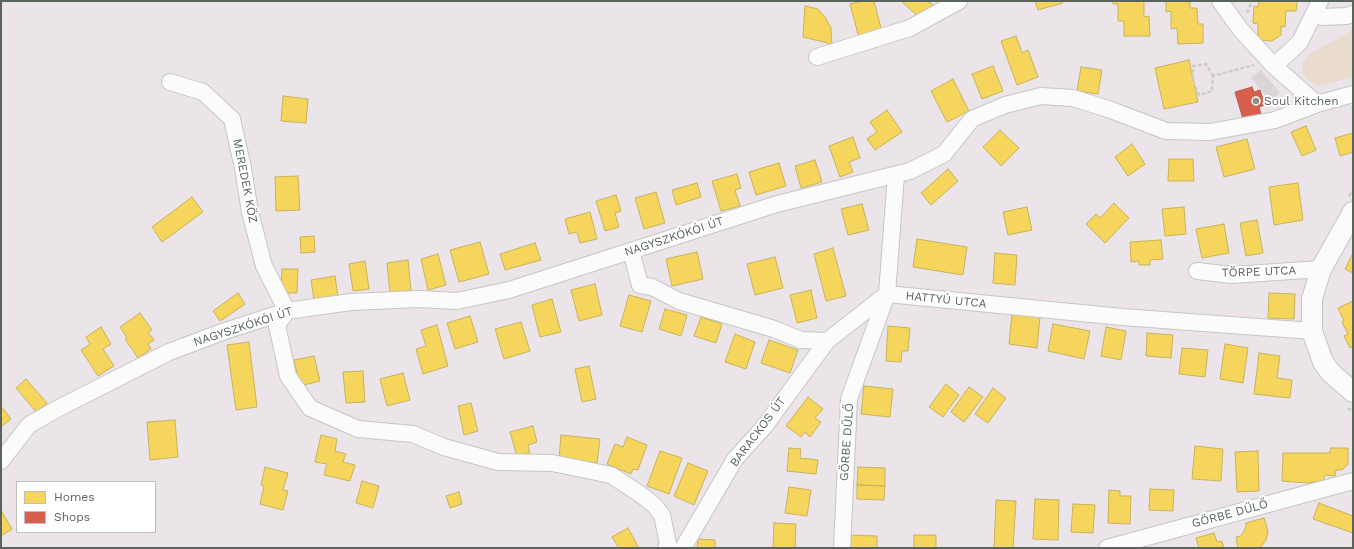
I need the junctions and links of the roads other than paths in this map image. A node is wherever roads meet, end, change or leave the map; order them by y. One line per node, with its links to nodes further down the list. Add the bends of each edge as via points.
1 (959, 1): 5 (street, via 910,28)
2 (1220, 1): 6 (street, via 1240,29)
3 (1317, 8): 4 (street, via 1322,17); 6 (street, via 1300,42)
4 (1353, 14)
5 (817, 57)
6 (1274, 66): 9 (street)
7 (170, 82): 16 (street, MEREDEK KÖZ, via 203,92 232,119 250,212 264,266)
8 (1353, 94): 9 (street, NAGYSZKÓKÓI ÚT)
9 (1317, 104): 10 (street, NAGYSZKÓKÓI ÚT, via 1275,120 1210,132 1181,132 1166,131 1073,98 1041,96 1005,105 972,119 944,154)
10 (896, 175): 12 (street, NAGYSZKÓKÓI ÚT, via 778,204); 15 (street)
11 (1353, 212): 13 (street)
12 (631, 251): 16 (street, NAGYSZKÓKÓI ÚT, via 509,290 457,301 351,302); 18 (street, via 640,284 652,287 679,301 774,329 801,340)
13 (1320, 269): 14 (street, TÖRPE UTCA, via 1232,275); 17 (street, via 1312,299)
14 (1197, 271)
15 (887, 294): 17 (street, HATTYÚ UTCA, via 1122,318); 18 (street); 24 (street, GÖRBE DŰLŐ, via 849,399)
16 (287, 311): 20 (street, NAGYSZKÓKÓI ÚT, via 169,352 57,409 29,425); 22 (street, via 277,325 288,376 310,408 358,429 413,434 444,447 498,462 552,463 611,475 640,494 662,515 668,544)
17 (1312, 331): 19 (street, via 1323,362 1331,374)
18 (827, 341): 23 (street, BARACKOS ÚT, via 764,427 735,459)
19 (1353, 392)
20 (1, 461)
21 (1353, 481): 25 (street, GÖRBE DŰLŐ)
22 (666, 548)
23 (683, 548)
24 (842, 548)
25 (1107, 548)

